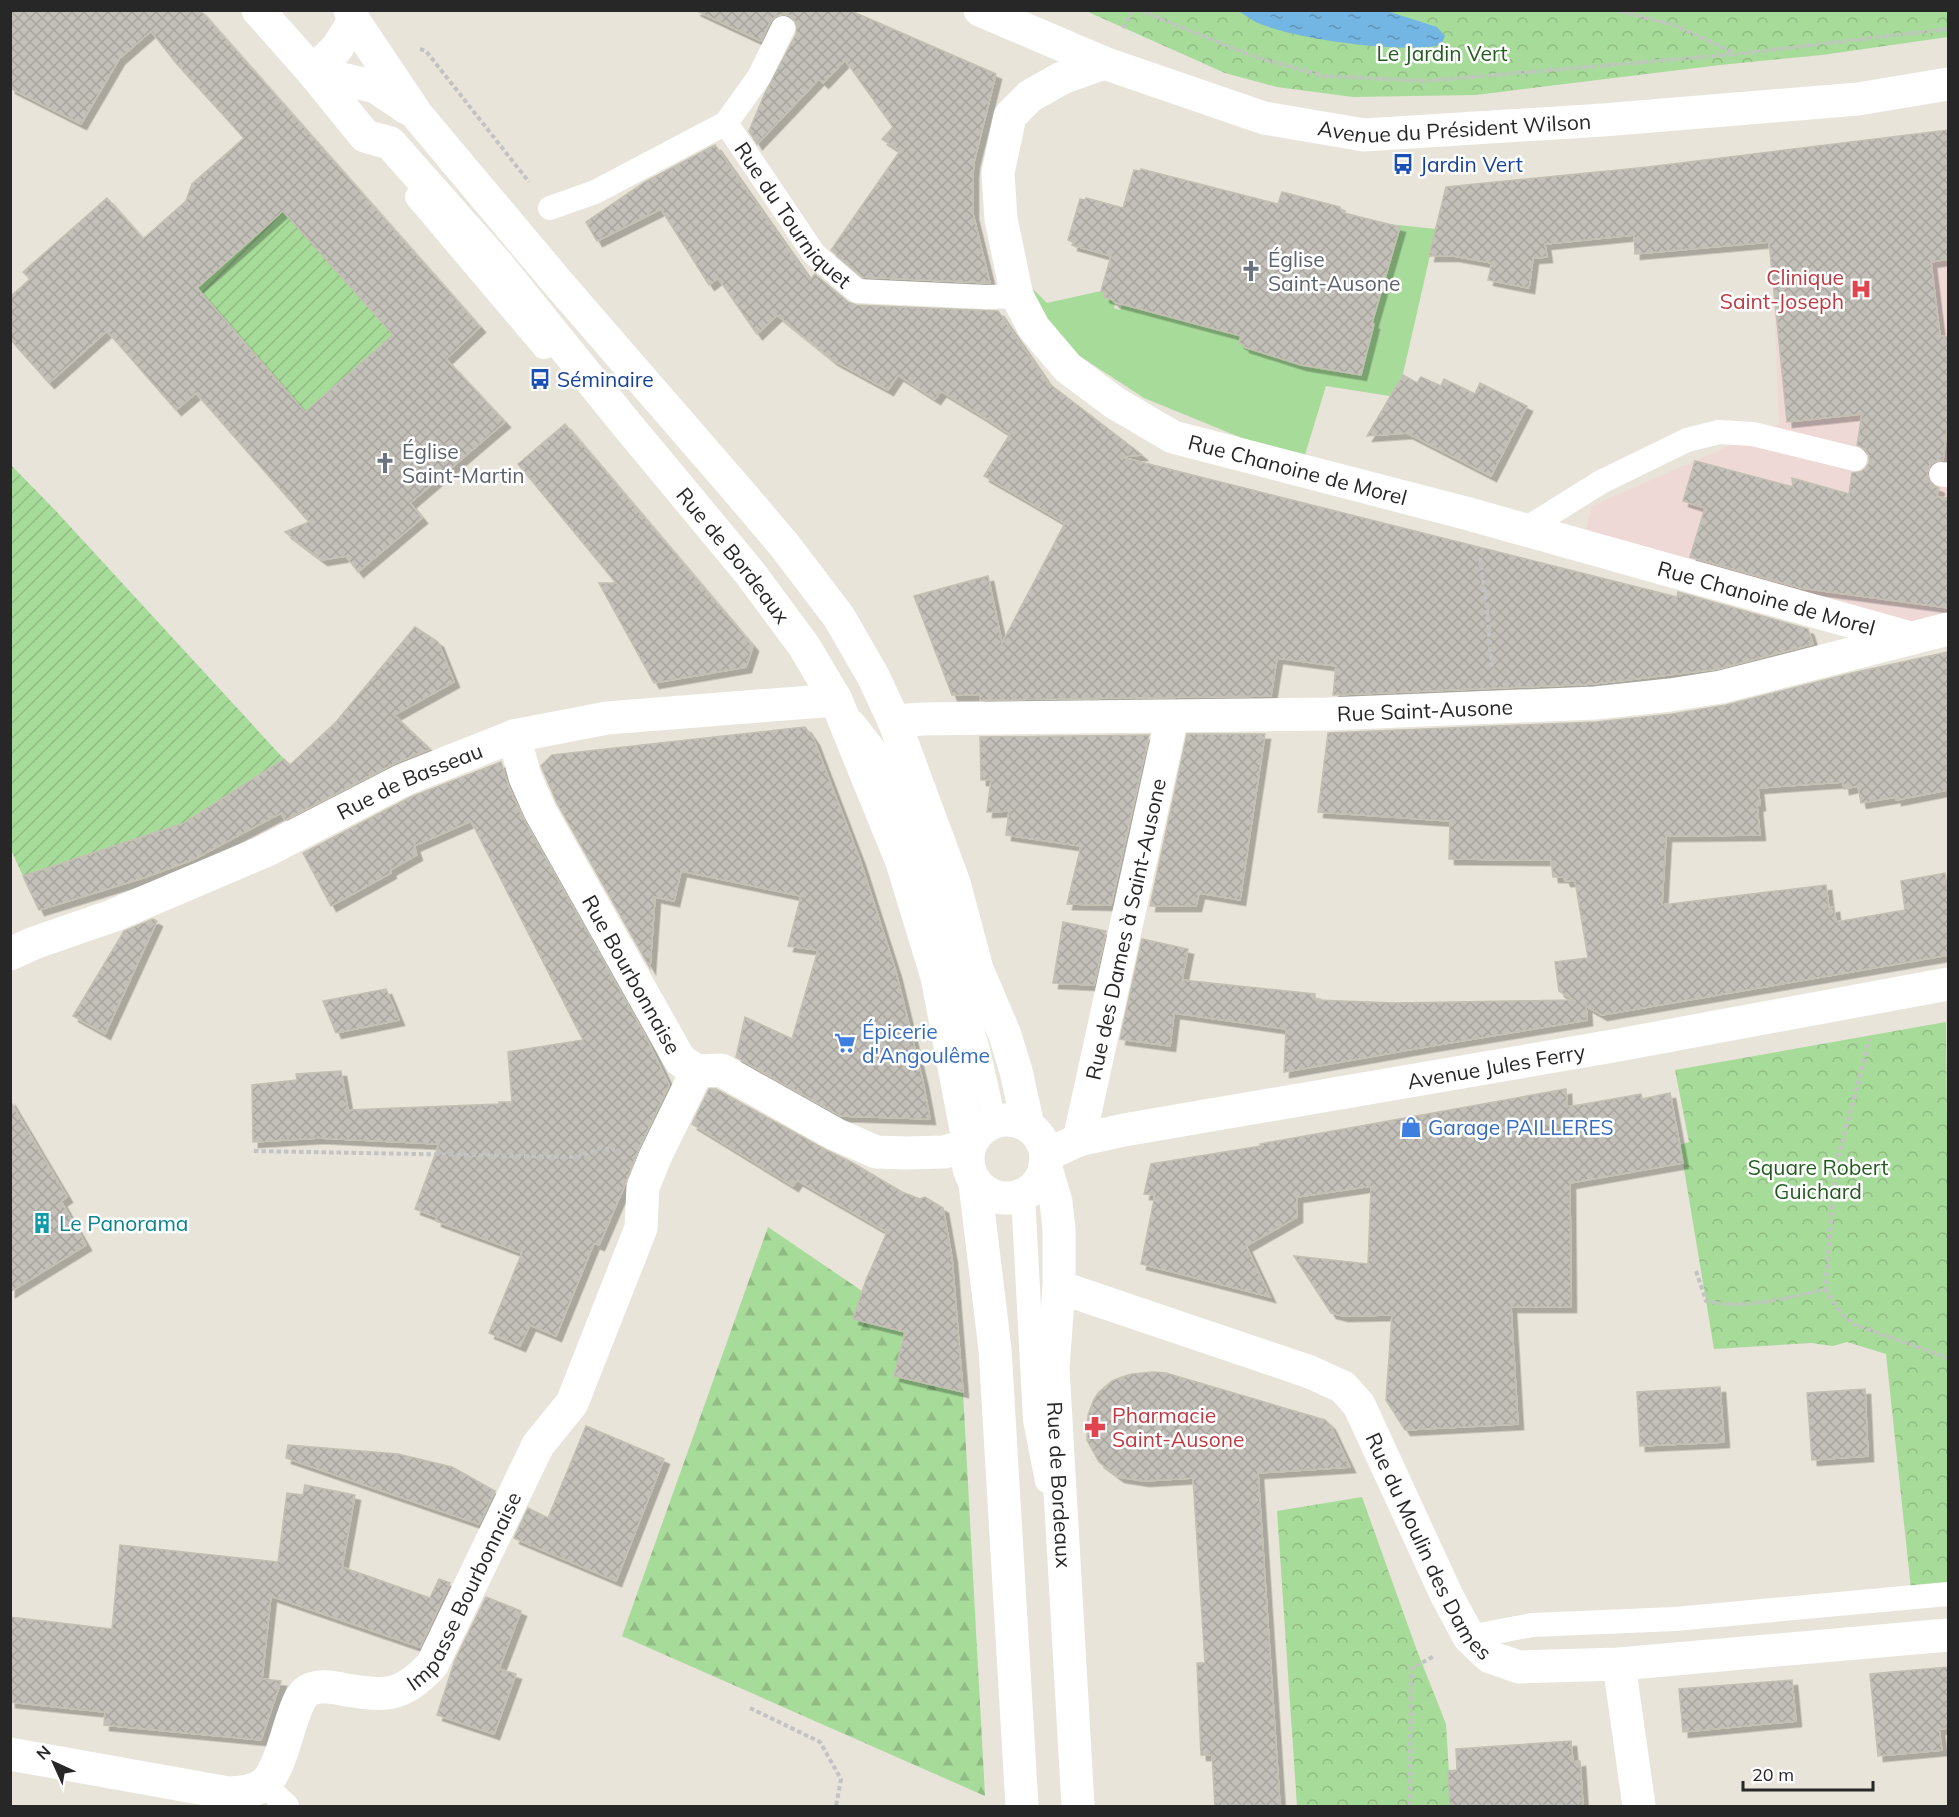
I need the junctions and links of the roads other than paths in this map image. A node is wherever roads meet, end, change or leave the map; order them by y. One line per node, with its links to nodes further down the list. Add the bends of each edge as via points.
1 (258, 10): 6 (street, Rue de Bordeaux)
2 (980, 10): 5 (street, Avenue du Président Wilson)
3 (352, 16): 6 (street, via 337,48); 8 (street)
4 (783, 28): 9 (lane, Rue du Tourniquet, via 759,78)
5 (1104, 63): 7 (street, Avenue du Président Wilson, via 1264,118 1364,135 1858,99); 11 (street, Rue Chanoine de Morel, via 1062,78 1030,96 1010,116 998,173 1001,219)
6 (313, 72): 8 (street, via 376,87); 16 (street, Rue de Bordeaux, via 365,136 390,143 498,265 778,610)
7 (1948, 84)
8 (417, 115): 18 (street, via 785,546 839,617)
9 (726, 123): 10 (lane, Rue du Tourniquet, via 595,192); 11 (lane, Rue du Tourniquet, via 814,254 857,291)
10 (550, 208)
11 (1017, 296): 13 (street, Rue Chanoine de Morel, via 1034,328 1068,368 1115,403 1173,437)
12 (1855, 459): 13 (lane, via 1753,434 1719,432 1687,440 1601,482)
13 (1524, 530): 15 (street, Rue Chanoine de Morel)
14 (1948, 629): 15 (street, Rue Saint-Ausone)
15 (1910, 638): 17 (street, Rue Saint-Ausone, via 1721,687 1594,703)
16 (836, 700): 19 (street, Rue de Basseau, via 607,718); 23 (lane, via 889,768 926,870 978,1050); 26 (street, Rue de Bordeaux, via 902,862 937,977)
17 (1172, 717): 18 (street, Rue Saint-Ausone); 25 (street, Rue des Dames à Saint-Ausone)
18 (894, 721): 24 (street, via 954,884 976,969 1005,1035)
19 (514, 735): 20 (street, Rue de Basseau, via 403,780 265,852); 22 (street, Rue Bourbonnaise, via 525,777 540,811 666,1039 680,1060)
20 (10, 954)
21 (1948, 984): 25 (street, Avenue Jules Ferry)
22 (697, 1071): 26 (street, Rue Bourbonnaise, via 721,1071 835,1134 876,1152 944,1152); 38 (street, Impasse Bourbonnaise, via 643,1187 641,1228 572,1403 538,1445 432,1665 418,1680 395,1693 372,1694 324,1686 308,1691 297,1704 275,1769)
23 (994, 1121): 24 (street, via 1017,1120); 26 (street, via 984,1126)
24 (1028, 1125): 27 (street, via 1043,1144)
25 (1078, 1140): 27 (street, Avenue Jules Ferry)
26 (969, 1145): 28 (street, via 968,1165)
27 (1046, 1160): 29 (street, via 1034,1188); 30 (street, Rue de Bordeaux, via 1059,1229)
28 (975, 1184): 29 (street, via 998,1197); 36 (street, via 995,1349)
29 (1023, 1195): 31 (lane, via 1035,1420)
30 (1059, 1287): 31 (street, Rue de Bordeaux, via 1053,1368); 34 (street, Rue du Moulin des Dames, via 1310,1372 1343,1387 1359,1405)
31 (1064, 1563): 42 (street, Rue de Bordeaux)
32 (1948, 1594): 34 (lane, via 1675,1619 1532,1625)
33 (1948, 1635): 35 (street, Rue du Moulin des Dames)
34 (1469, 1638): 35 (street, Rue du Moulin des Dames, via 1490,1657 1520,1667)
35 (1619, 1664): 43 (street)
36 (1018, 1737): 40 (street); 41 (lane)
37 (10, 1754): 38 (street, via 228,1793 245,1792)
38 (264, 1784): 39 (lane)
39 (287, 1806)
40 (1022, 1806)
41 (1033, 1806)
42 (1078, 1806)
43 (1639, 1806)

